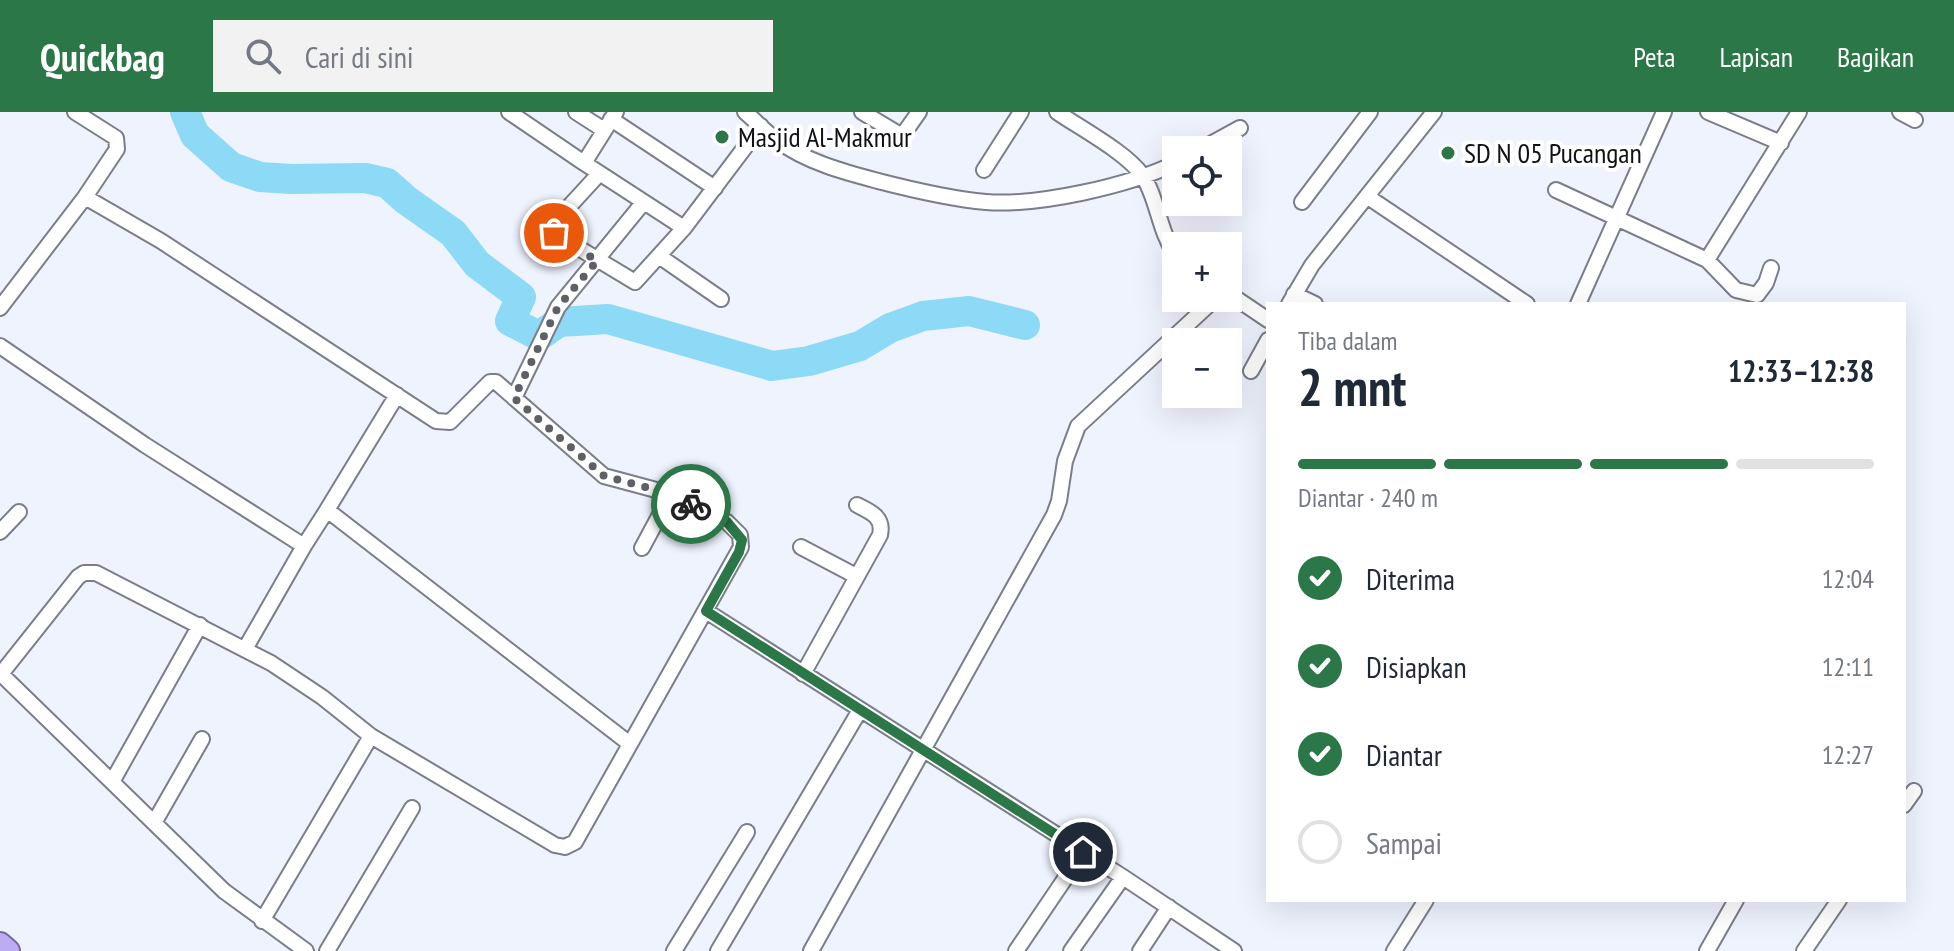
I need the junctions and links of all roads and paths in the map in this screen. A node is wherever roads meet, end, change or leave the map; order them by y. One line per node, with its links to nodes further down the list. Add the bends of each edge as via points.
1 (75, 112): 28 (street, via 118,143)
2 (509, 112): 21 (street)
3 (576, 112): 16 (street)
4 (745, 112): 17 (street)
5 (862, 112): 6 (street, via 902,136)
6 (919, 112)
7 (1021, 112): 23 (street)
8 (1057, 112): 25 (street)
9 (1370, 112): 30 (street)
10 (1434, 112): 29 (street)
11 (1664, 112): 32 (street)
12 (1708, 112): 20 (street)
13 (1799, 112): 20 (street)
14 (1900, 112): 15 (street)
15 (1915, 120)
16 (610, 121): 21 (street); 26 (street)
17 (761, 126): 25 (street, via 802,155 846,173 988,202 1036,200); 26 (street)
18 (1240, 128): 19 (street)
19 (1225, 136)
20 (1781, 143): 36 (street)
21 (584, 163): 24 (street)
22 (1162, 168): 25 (street)
23 (984, 170)
24 (599, 174): 31 (street); 37 (street, via 552,228)
25 (1143, 175): 34 (street)
26 (715, 188): 33 (street)
27 (1556, 190): 32 (street)
28 (85, 197): 46 (street); 52 (street)
29 (1368, 197): 41 (street, via 1312,265); 43 (street)
30 (1302, 202)
31 (643, 203): 33 (street); 37 (street)
32 (1617, 219): 36 (street); 44 (street)
33 (684, 228): 35 (street)
34 (1164, 232)
35 (659, 256): 37 (street, via 635,282); 40 (street)
36 (1707, 260): 39 (street)
37 (597, 261): 53 (street, via 558,307)
38 (1771, 268): 39 (street, via 1757,295)
39 (1736, 290): 45 (street)
40 (721, 299)
41 (1292, 299)
42 (1242, 302): 48 (street)
43 (1524, 302)
44 (1579, 302)
45 (1731, 302)
46 (0, 308)
47 (1201, 312): 72 (street, via 1074,432 1054,515)
48 (1266, 319)
49 (1266, 344): 51 (street)
50 (0, 346): 59 (street)
51 (1251, 371)
52 (397, 395): 53 (street, via 444,423 491,381); 56 (street)
53 (514, 398): 54 (street, via 604,476)
54 (671, 494): 61 (street); 63 (street, via 727,522 742,540)
55 (857, 505): 62 (street, via 882,526)
56 (327, 510): 59 (street); 71 (street)
57 (19, 512): 58 (street)
58 (0, 532)
59 (304, 546): 65 (street)
60 (801, 547): 62 (street)
61 (642, 548)
62 (856, 576): 67 (street)
63 (706, 611): 67 (street); 71 (street)
64 (200, 625): 65 (street); 66 (street, via 107,577 84,573); 73 (street)
65 (245, 649): 69 (street, via 289,674)
66 (1, 674): 73 (street)
67 (803, 674): 68 (street)
68 (860, 710): 72 (street); 91 (street)
69 (371, 736): 71 (street, via 564,847 575,842); 85 (street)
70 (202, 739): 77 (street)
71 (630, 744)
72 (922, 749): 79 (street); 92 (street)
73 (112, 782): 77 (street)
74 (1914, 791): 75 (street)
75 (1906, 802)
76 (412, 808): 89 (street)
77 (154, 823): 85 (street)
78 (747, 832): 90 (street)
79 (1083, 852): 80 (street); 93 (street)
80 (1123, 877): 84 (street); 94 (street)
81 (1425, 902): 97 (street)
82 (1735, 902): 98 (street)
83 (1838, 902): 99 (street)
84 (1169, 907): 95 (street); 96 (street)
85 (262, 921): 88 (street)
86 (0, 944): 87 (highway)
87 (8, 951)
88 (306, 951)
89 (327, 951)
90 (674, 951)
91 (718, 951)
92 (811, 951)
93 (1016, 951)
94 (1071, 951)
95 (1140, 951)
96 (1234, 951)
97 (1394, 951)
98 (1707, 951)
99 (1804, 951)

